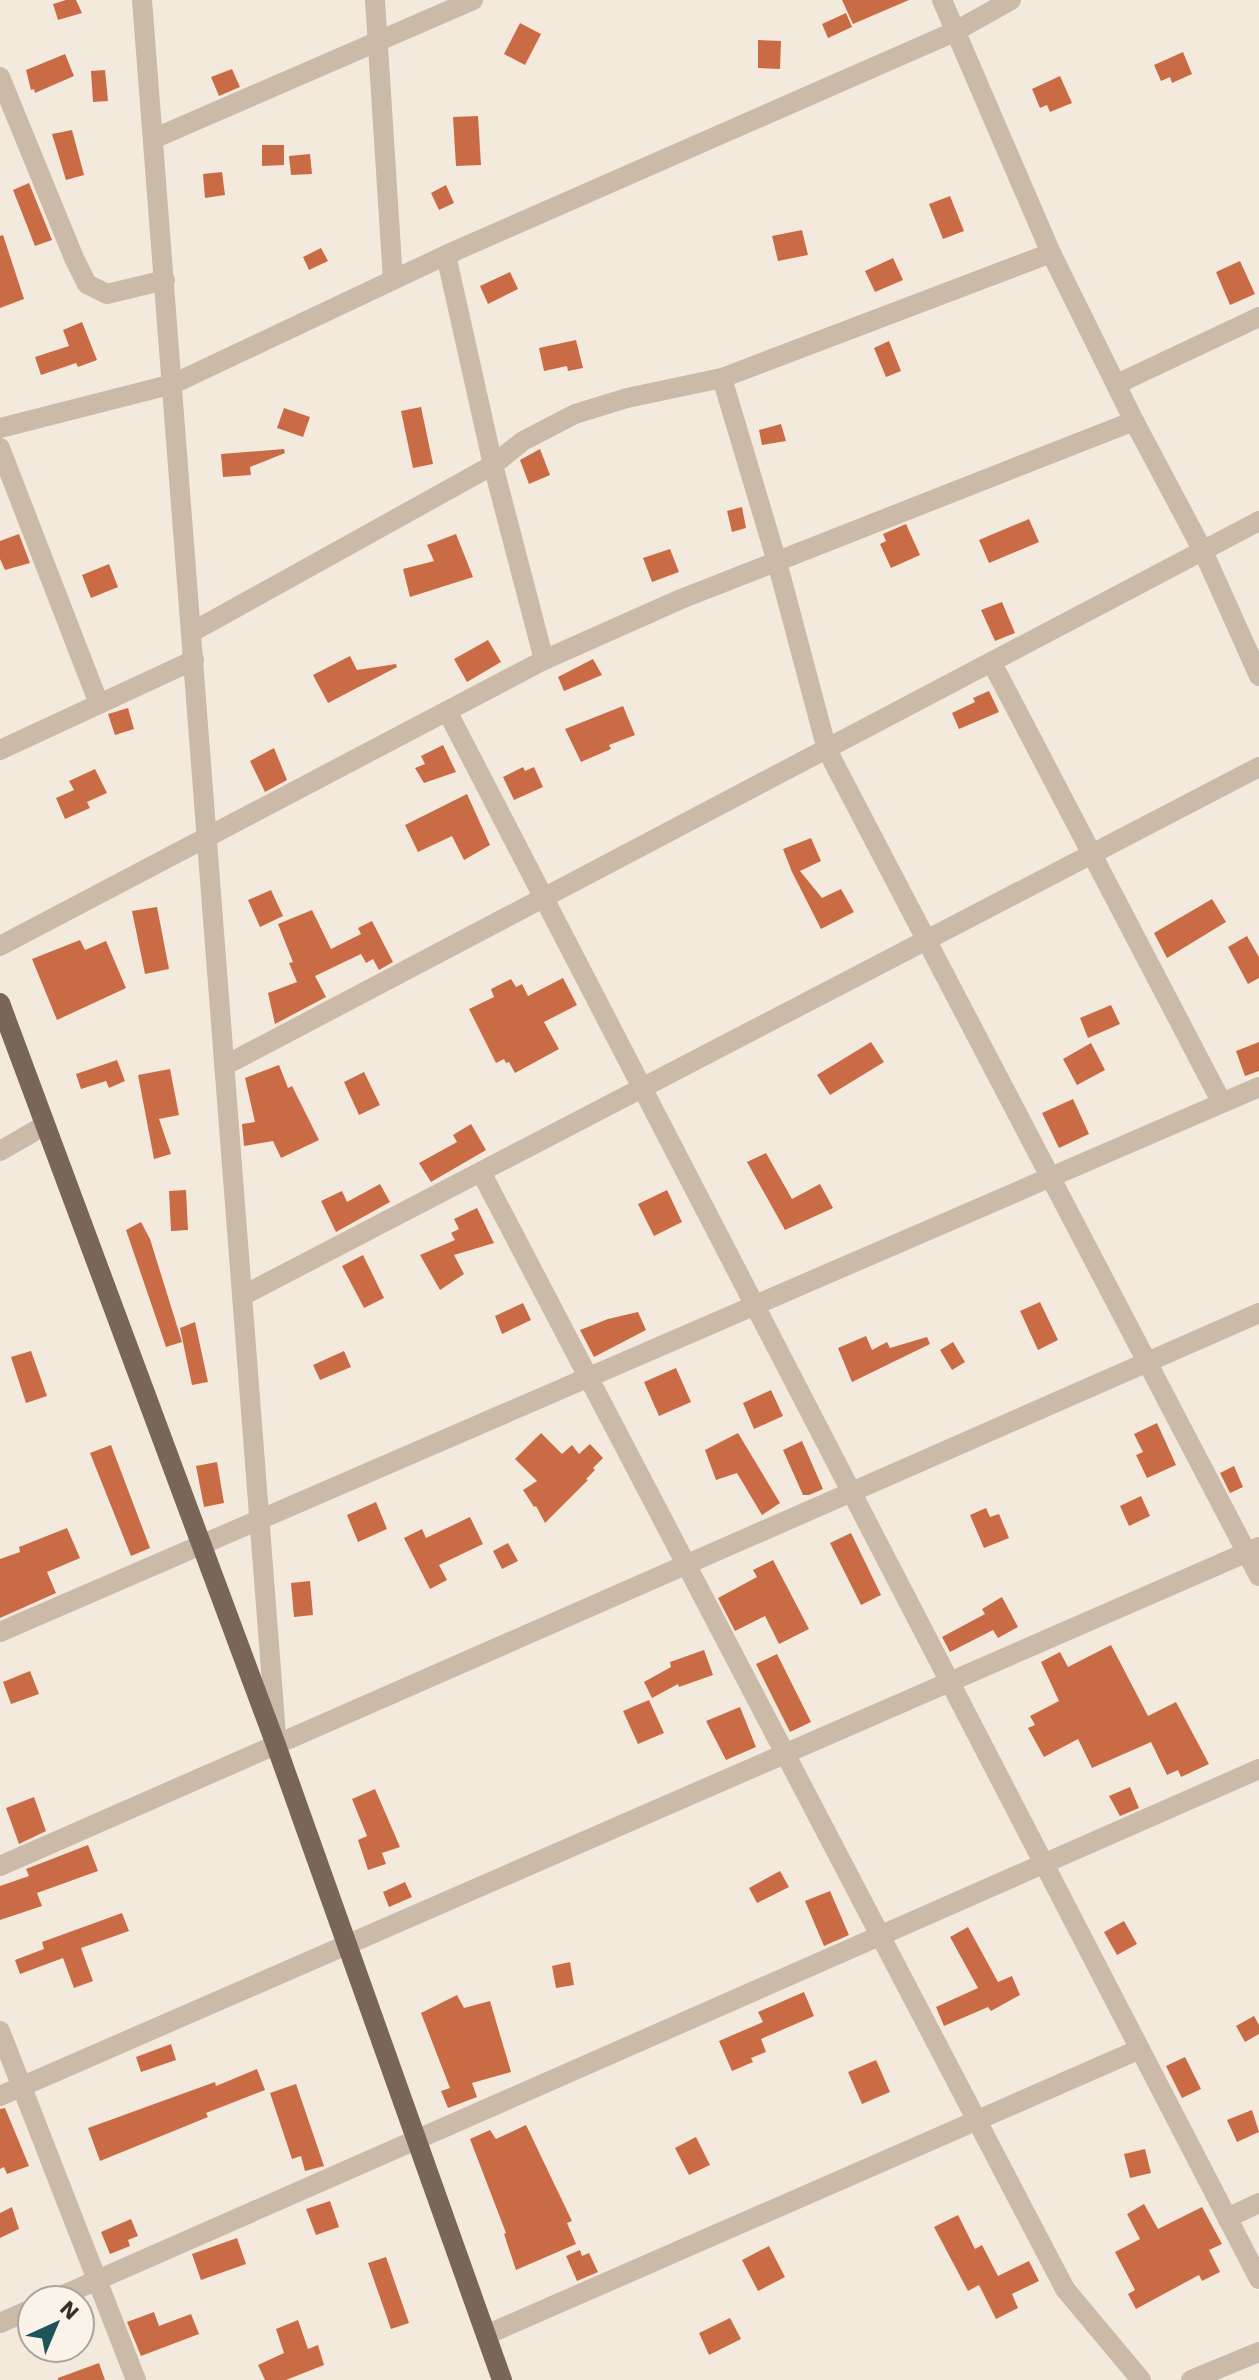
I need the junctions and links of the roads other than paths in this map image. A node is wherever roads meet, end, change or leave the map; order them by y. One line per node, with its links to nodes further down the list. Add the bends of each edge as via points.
1 (142, 0): 9 (street)
2 (375, 0): 7 (street)
3 (473, 0): 7 (street)
4 (942, 0): 6 (street)
5 (1011, 0): 6 (street)
6 (954, 32): 10 (street); 11 (street)
7 (378, 41): 9 (street); 13 (street)
8 (0, 77): 12 (street, via 87,284 107,294)
9 (153, 139): 12 (street)
10 (1051, 253): 15 (street); 17 (street)
11 (446, 255): 13 (street); 21 (street)
12 (165, 280): 16 (street)
13 (393, 280): 16 (street)
14 (1259, 317): 17 (street)
15 (722, 378): 21 (street, via 575,414 523,441); 24 (street)
16 (173, 384): 19 (street); 25 (street)
17 (1117, 384): 18 (street)
18 (1134, 421): 23 (street); 24 (street)
19 (0, 428)
20 (0, 448): 30 (street)
21 (493, 465): 25 (street); 27 (street)
22 (1259, 521): 23 (street)
23 (1203, 551): 28 (street); 29 (street)
24 (777, 562): 27 (street); 33 (street)
25 (192, 632): 26 (street)
26 (194, 660): 30 (street); 35 (street)
27 (544, 660): 31 (street)
28 (992, 663): 33 (street); 36 (street)
29 (1259, 676)
30 (99, 704): 32 (street)
31 (447, 711): 35 (street); 37 (street)
32 (0, 750)
33 (827, 750): 37 (street); 38 (street)
34 (1259, 767): 36 (street)
35 (207, 837): 39 (street); 41 (street)
36 (1092, 854): 38 (street); 44 (street)
37 (544, 898): 41 (street); 43 (street)
38 (926, 940): 43 (street); 48 (street)
39 (0, 946)
40 (0, 1003): 45 (main road)
41 (224, 1066): 49 (street)
42 (1259, 1087): 44 (street)
43 (642, 1088): 47 (street); 50 (street)
44 (1222, 1103): 48 (street)
45 (45, 1125): 46 (street); 56 (main road)
46 (0, 1151)
47 (481, 1172): 49 (street); 53 (street)
48 (1050, 1177): 50 (street); 52 (street)
49 (242, 1296): 55 (street)
50 (755, 1305): 53 (street); 54 (street)
51 (1259, 1313): 52 (street)
52 (1148, 1364): 54 (street); 57 (street)
53 (588, 1377): 55 (street); 58 (street)
54 (852, 1494): 58 (street); 61 (street)
55 (259, 1520): 56 (street); 62 (street)
56 (202, 1544): 60 (street); 62 (main road)
57 (1253, 1550): 59 (street); 61 (street)
58 (686, 1566): 62 (street); 63 (street)
59 (1259, 1576)
60 (0, 1632)
61 (950, 1682): 63 (street); 65 (street)
62 (276, 1745): 66 (street); 68 (main road)
63 (786, 1754): 67 (street); 68 (street)
64 (1259, 1769): 65 (street)
65 (1044, 1864): 67 (street); 70 (street)
66 (0, 1866)
67 (881, 1936): 73 (street); 74 (street)
68 (348, 1945): 71 (street); 74 (main road)
69 (0, 2031): 71 (street)
70 (1140, 2049): 73 (street); 76 (street)
71 (22, 2087): 72 (street); 78 (street)
72 (0, 2096)
73 (977, 2120): 80 (street); 84 (street, via 1065,2289)
74 (416, 2140): 78 (street); 80 (main road)
75 (1259, 2203): 76 (street)
76 (1227, 2218): 77 (street)
77 (1259, 2279)
78 (97, 2280): 79 (street); 82 (street)
79 (88, 2284)
80 (486, 2335): 83 (main road)
81 (1259, 2352): 85 (street)
82 (136, 2380)
83 (502, 2380)
84 (1141, 2380)
85 (1191, 2380)

